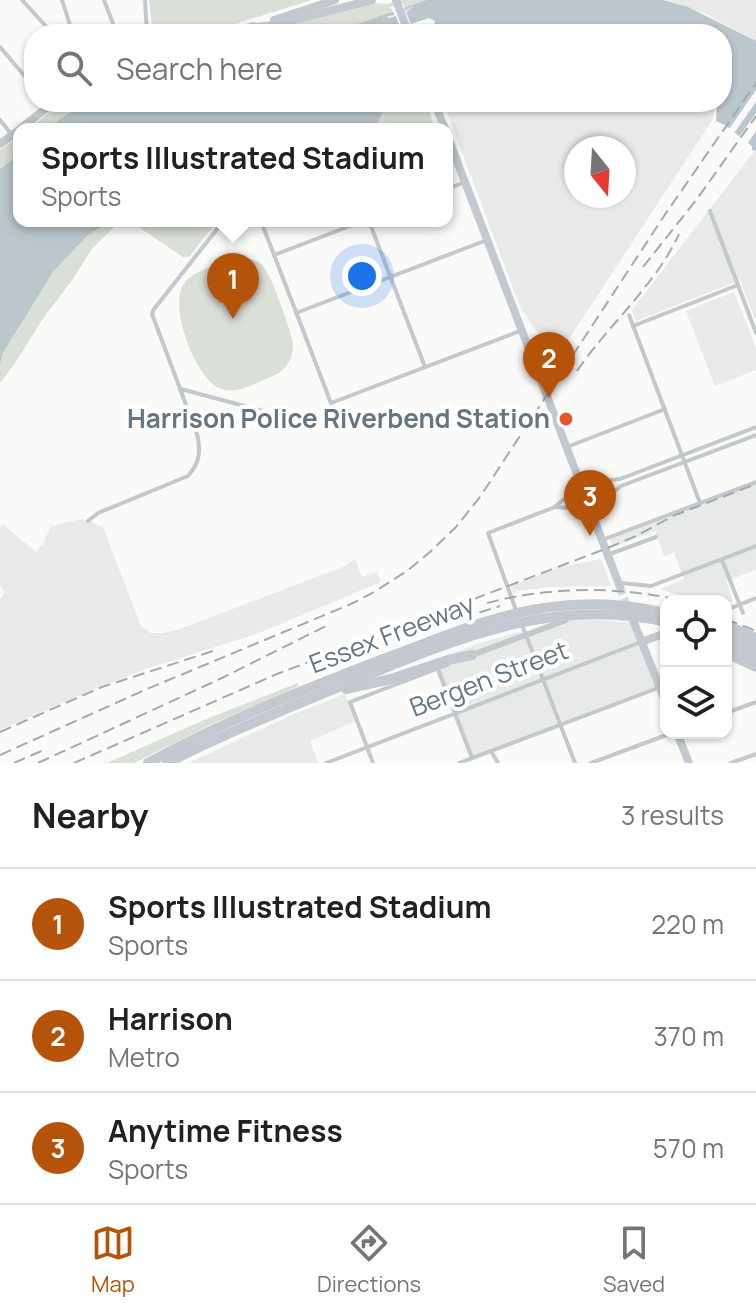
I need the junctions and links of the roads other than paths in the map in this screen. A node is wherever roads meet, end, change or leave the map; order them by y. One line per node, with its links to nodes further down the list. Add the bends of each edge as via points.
1 (22, 0): 8 (street)
2 (62, 0): 9 (street)
3 (104, 0): 10 (street)
4 (145, 0): 11 (street)
5 (372, 0): 13 (main road)
6 (331, 1): 12 (main road)
7 (394, 2): 14 (main road)
8 (44, 24)
9 (70, 24)
10 (113, 24)
11 (146, 24)
12 (261, 24)
13 (277, 24)
14 (404, 24)
15 (0, 47): 16 (street)
16 (24, 75)
17 (453, 151): 18 (main road)
18 (465, 182): 19 (street); 25 (main road)
19 (453, 187)
20 (710, 211): 28 (street)
21 (219, 227): 35 (street, via 153,311)
22 (263, 227): 26 (street)
23 (347, 227): 26 (street)
24 (371, 227): 27 (street)
25 (487, 240): 27 (street); 32 (main road)
26 (274, 255): 29 (street)
27 (390, 277): 29 (street); 34 (street)
28 (738, 285): 31 (street); 33 (street)
29 (296, 313): 34 (street, via 331,403)
30 (629, 315): 31 (street)
31 (633, 326): 36 (street)
32 (522, 330): 34 (street); 40 (main road)
33 (756, 333)
34 (425, 367)
35 (181, 389): 37 (street, via 278,415); 47 (street, via 200,444 193,471)
36 (665, 409): 40 (street); 41 (street)
37 (291, 427)
38 (756, 427): 41 (street)
39 (756, 435): 41 (street)
40 (566, 446): 43 (main road)
41 (684, 458): 43 (street); 44 (street); 45 (street)
42 (756, 482): 45 (street)
43 (583, 489): 44 (main road); 46 (street)
44 (588, 503): 46 (street); 49 (main road)
45 (700, 503): 49 (street)
46 (555, 507): 63 (street, via 488,533)
47 (88, 521)
48 (656, 537): 51 (street)
49 (602, 540): 51 (main road)
50 (756, 546): 52 (street)
51 (607, 555): 53 (main road)
52 (722, 560): 53 (street, via 651,586); 55 (street)
53 (619, 585)
54 (756, 598): 55 (street)
55 (739, 604): 56 (street); 59 (street)
56 (732, 607)
57 (635, 609): 58 (highway); 60 (highway, Essex Freeway); 61 (highway, Essex Freeway); 61 (highway, Essex Freeway, via 610,602 544,608); 63 (street, via 570,618); 66 (main road)
58 (660, 610)
59 (743, 613)
60 (660, 619)
61 (504, 621): 77 (highway, Essex Freeway); 89 (highway, Essex Freeway, via 432,641 310,689)
62 (732, 630): 67 (highway)
63 (526, 635): 70 (street); 74 (street)
64 (660, 635): 66 (main road, Bergen Street)
65 (732, 636): 67 (highway)
66 (641, 642): 74 (street, Bergen Street); 75 (main road)
67 (752, 646): 68 (highway); 69 (street); 72 (highway)
68 (732, 652)
69 (732, 652)
70 (472, 655): 73 (street); 77 (highway)
71 (732, 655): 72 (highway)
72 (753, 662)
73 (438, 669): 80 (street); 84 (street, via 350,702)
74 (543, 680): 80 (street, Bergen Street); 81 (street)
75 (660, 680)
76 (660, 687): 81 (street)
77 (325, 692): 90 (highway, Essex Freeway)
78 (756, 702): 79 (street)
79 (732, 711)
80 (455, 714): 84 (street, Bergen Street); 87 (street)
81 (560, 725): 85 (street); 95 (street)
82 (660, 738): 96 (street)
83 (678, 739): 97 (main road)
84 (367, 747): 91 (street, Bergen Street); 92 (street)
85 (491, 751): 87 (street); 94 (street)
86 (756, 754): 88 (street)
87 (472, 758): 93 (street)
88 (743, 761): 98 (street)
89 (148, 763)
90 (167, 763)
91 (326, 763)
92 (373, 763)
93 (459, 763)
94 (498, 763)
95 (575, 763)
96 (591, 763)
97 (689, 763)
98 (731, 763)

